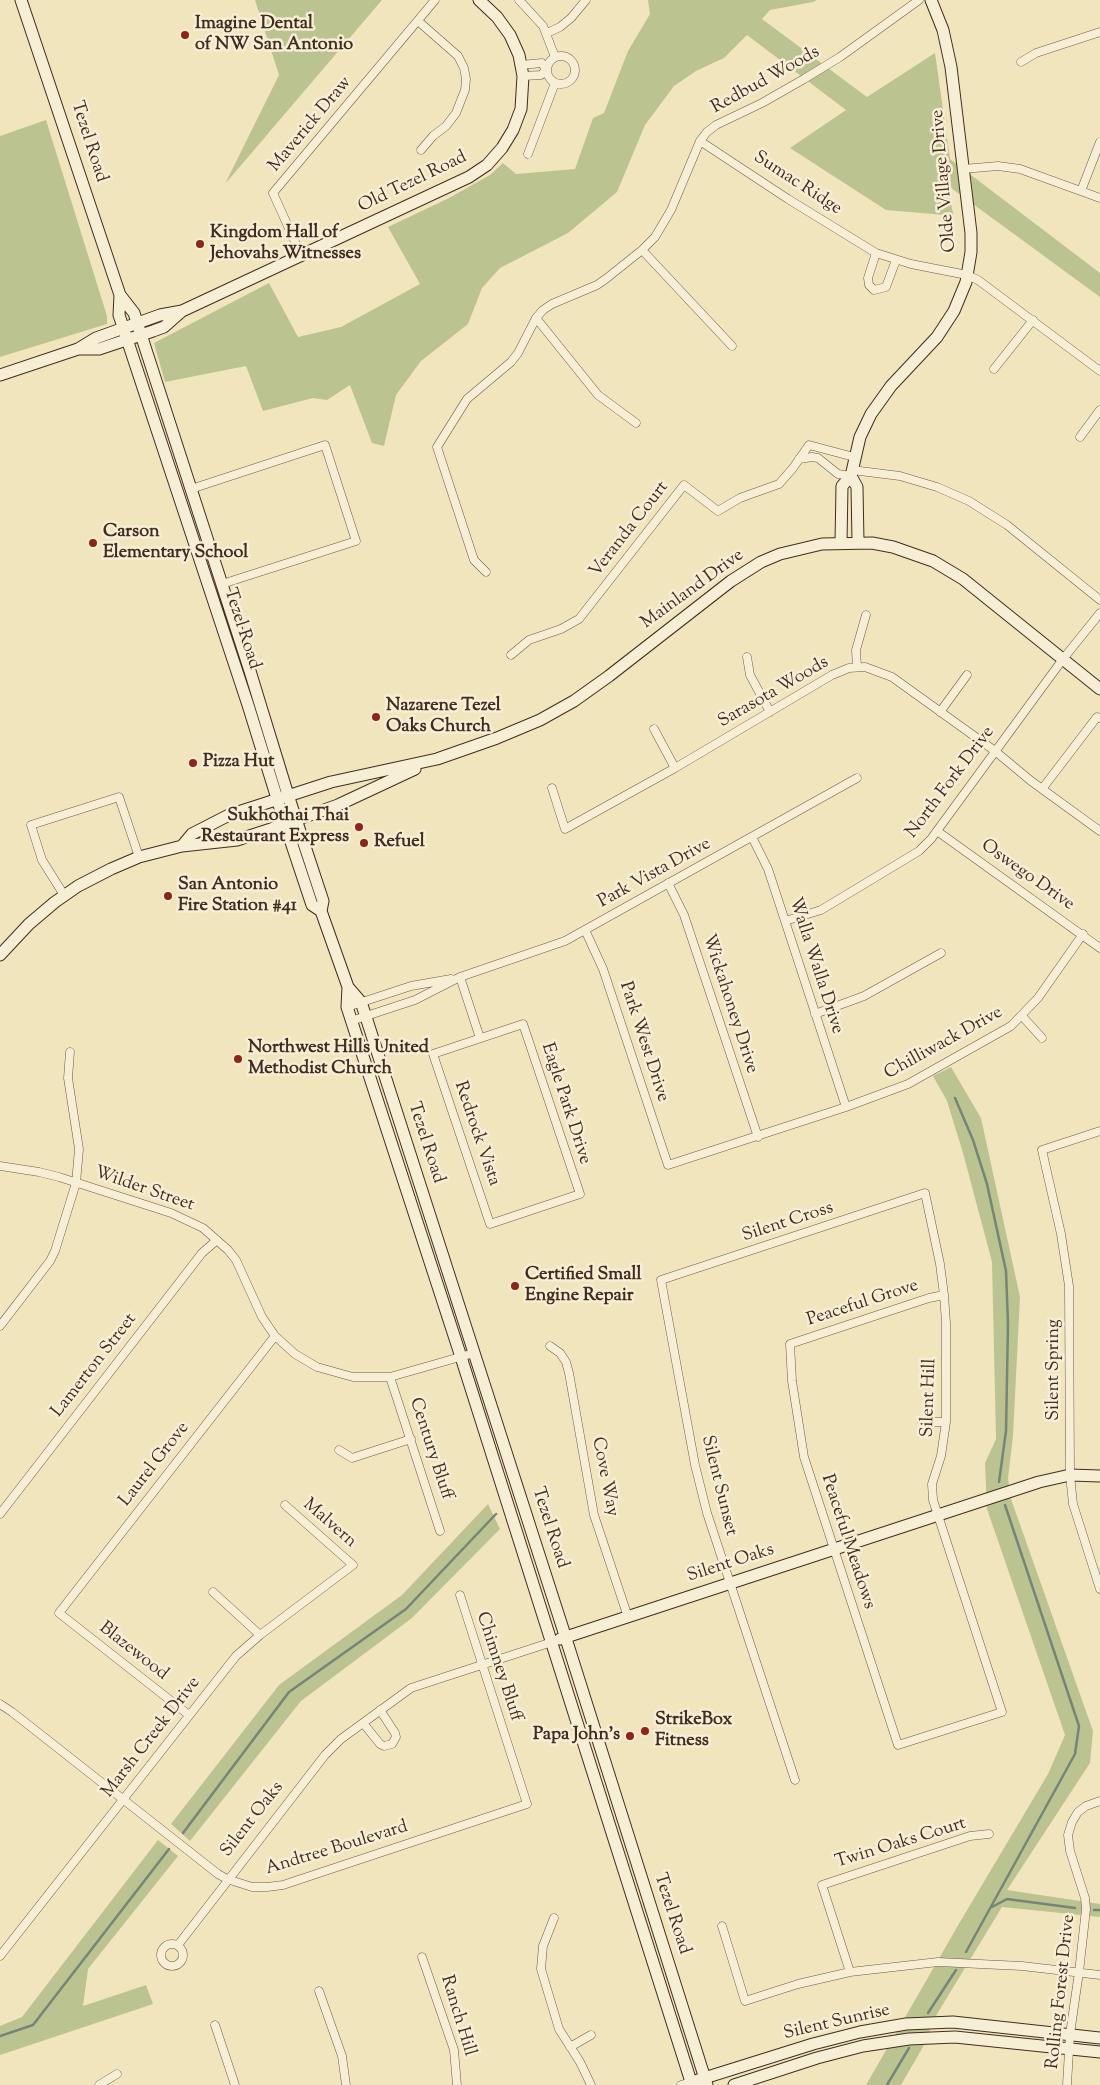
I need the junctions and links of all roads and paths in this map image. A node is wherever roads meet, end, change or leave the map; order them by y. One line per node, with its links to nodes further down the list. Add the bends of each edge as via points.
1 (21, 0): 28 (main road, Tezel Road)
2 (435, 0): 8 (street, Maverick Draw)
3 (479, 0): 14 (main road, Old Tezel Road, via 498,17 510,34)
4 (519, 0): 10 (street)
5 (586, 0): 10 (street, via 571,18)
6 (919, 0): 16 (street, Redbud Woods, via 840,57 762,103 716,125)
7 (931, 0): 20 (main road, Olde Village Drive, via 949,53)
8 (418, 20): 18 (street, via 458,56 466,79 456,113); 25 (street, Maverick Draw, via 273,194)
9 (1100, 32): 12 (street, via 1036,53)
10 (547, 33): 11 (street)
11 (555, 57): 13 (street, via 549,61); 15 (street, via 567,57 575,68 570,81)
12 (1021, 62)
13 (546, 70): 14 (street, via 542,75); 14 (street, via 542,63); 15 (street)
14 (522, 71): 25 (main road, Old Tezel Road, via 521,109 514,130 487,165 469,177)
15 (555, 83): 19 (street)
16 (700, 141): 23 (street, Redbud Woods, via 671,210); 24 (street, Sumac Ridge)
17 (1100, 142): 21 (street)
18 (421, 150)
19 (528, 154)
20 (963, 169): 21 (street, via 1009,167); 27 (main road, Olde Village Drive, via 971,233)
21 (1081, 191): 22 (street)
22 (1100, 198)
23 (642, 250): 30 (street, Redbud Woods, via 597,285 552,304); 36 (street)
24 (876, 253): 26 (street, Sumac Ridge); 26 (street, via 868,278 874,290 886,287)
25 (302, 255): 29 (main road, Old Tezel Road)
26 (896, 260): 27 (street, Sumac Ridge)
27 (967, 275): 31 (street, Sumac Ridge, via 988,286); 44 (main road, Olde Village Drive, via 961,297 946,324 890,386 871,414)
28 (120, 295): 32 (main road, Tezel Road, via 133,310); 33 (main road, Tezel Road, via 119,315)
29 (182, 311): 32 (main road, Old Tezel Road); 34 (main road, Old Tezel Road, via 164,327)
30 (536, 318): 42 (street, via 598,395); 50 (street, Redbud Woods, via 518,353 467,399 437,447 474,560)
31 (1033, 320): 38 (street); 39 (street, Sumac Ridge)
32 (137, 324): 33 (main road, Old Tezel Road); 34 (main road, Tezel Road)
33 (124, 328): 35 (main road, Tezel Road); 37 (main road, Old Tezel Road, via 96,338)
34 (141, 335): 35 (main road, Old Tezel Road); 47 (main road, Tezel Road)
35 (128, 340): 37 (main road, Old Tezel Road, via 99,349); 71 (main road, Tezel Road, via 248,705)
36 (732, 346)
37 (78, 349): 40 (main road, Old Tezel Road)
38 (994, 369)
39 (1100, 371)
40 (0, 375)
41 (1100, 410): 43 (street)
42 (636, 423)
43 (1080, 437)
44 (854, 457): 45 (street, Veranda Court, via 809,445); 46 (main road, Olde Village Drive)
45 (799, 459): 46 (street, via 818,458 838,474); 55 (street, Veranda Court, via 779,484 740,498 718,511 684,485 579,619 529,640)
46 (852, 473): 48 (main road, Olde Village Drive, via 842,486); 49 (main road, Olde Village Drive, via 857,487); 52 (street, via 886,474 918,481 970,501 1007,525)
47 (191, 489): 51 (main road, Tezel Road); 51 (street, via 324,445 356,541)
48 (841, 542): 49 (main road, Mainland Drive); 66 (main road, Mainland Drive, via 800,548 761,562 730,581 574,701 517,731)
49 (858, 542): 57 (main road, Mainland Drive, via 893,547 933,561 963,580)
50 (486, 572)
51 (222, 584): 71 (main road, Tezel Road)
52 (1100, 600)
53 (1100, 613): 57 (street, North Fork Drive)
54 (866, 614): 58 (street, via 856,650)
55 (511, 655)
56 (747, 657): 61 (street, via 750,675)
57 (1063, 659): 60 (main road, Mainland Drive); 65 (street, North Fork Drive)
58 (857, 667): 61 (street, Sarasota Woods, via 832,675); 62 (street, Sarasota Woods, via 877,670 892,677)
59 (967, 675): 62 (street)
60 (1100, 689)
61 (770, 712): 67 (street, Sarasota Woods)
62 (940, 712): 65 (street, Sarasota Woods)
63 (1098, 718): 70 (street)
64 (654, 729): 67 (street)
65 (995, 751): 70 (street, Sarasota Woods); 73 (street, North Fork Drive)
66 (438, 759): 71 (main road, Mainland Drive, via 331,782); 72 (main road, Mainland Drive, via 338,805)
67 (675, 768): 69 (street, Sarasota Woods, via 565,829)
68 (856, 778): 75 (street, Park Vista Drive)
69 (552, 788)
70 (1042, 789): 74 (street, Sarasota Woods)
71 (282, 797): 72 (main road, Tezel Road); 76 (main road, Mainland Drive, via 229,815 192,834)
72 (290, 822): 76 (main road, Mainland Drive, via 236,840); 87 (main road, Tezel Road, via 323,901 321,911)
73 (937, 831): 80 (street, North Fork Drive, via 919,852 901,864 821,910); 82 (street, Oswego Drive)
74 (1100, 831)
75 (752, 837): 78 (street, Park Vista Drive); 80 (street, Walla Walla Drive, via 764,858)
76 (182, 846): 77 (main road, Mainland Drive)
77 (139, 857): 79 (main road, Mainland Drive, via 111,868); 79 (street, via 119,797 31,825 42,860)
78 (668, 883): 81 (street, Park Vista Drive); 99 (street, Wickahoney Drive, via 684,915)
79 (64, 895): 85 (main road, Mainland Drive, via 29,924)
80 (785, 921): 90 (street, Walla Walla Drive)
81 (585, 930): 86 (street, Park Vista Drive, via 552,947); 100 (street, Park West Drive, via 603,969)
82 (1083, 934): 83 (street, Oswego Drive); 92 (street, Chilliwack Drive)
83 (1100, 948)
84 (941, 953): 90 (street, via 864,996)
85 (0, 955)
86 (460, 977): 88 (street, Park Vista Drive, via 411,986); 91 (street, Park Vista Drive, via 415,1000); 94 (street)
87 (348, 987): 88 (main road, Tezel Road); 89 (main road, Tezel Road)
88 (361, 1002): 89 (street, Park Vista Drive); 91 (main road, Tezel Road)
89 (347, 1007): 93 (main road, Tezel Road)
90 (816, 1014): 97 (street, Walla Walla Drive)
91 (366, 1016): 93 (street, Park Vista Drive); 112 (main road, Tezel Road)
92 (1022, 1016): 95 (street); 97 (street, Chilliwack Drive, via 1002,1032 908,1084)
93 (352, 1021): 113 (main road, Tezel Road)
94 (480, 1038): 104 (street, Redrock Vista, via 433,1054); 104 (street, Eagle Park Drive, via 523,1024 580,1194)
95 (1042, 1038)
96 (70, 1052): 102 (street, via 68,1083 79,1149)
97 (846, 1107): 99 (street, Chilliwack Drive)
98 (1100, 1131): 119 (street, Silent Spring, via 1042,1150 1062,1234 1070,1286)
99 (758, 1137): 100 (street, Chilliwack Drive)
100 (668, 1165)
101 (0, 1166): 102 (street, Wilder Street, via 39,1172)
102 (76, 1183): 105 (street, Wilder Street, via 182,1217); 108 (street, via 56,1252)
103 (925, 1194): 106 (street, Silent Cross); 107 (street, Silent Hill)
104 (490, 1224)
105 (217, 1240): 109 (street, Wilder Street, via 236,1260 262,1317); 122 (street, Lamerton Street, via 202,1253)
106 (661, 1280): 127 (street, Silent Sunset, via 695,1465)
107 (944, 1295): 110 (street, Peaceful Grove); 116 (street, Silent Hill)
108 (0, 1326)
109 (276, 1336): 114 (street, Wilder Street, via 295,1354 329,1372 353,1377); 131 (street, Laurel Grove)
110 (790, 1344): 125 (street, Peaceful Meadows, via 799,1436)
111 (550, 1346): 132 (street, Cove Way, via 566,1362 594,1515)
112 (474, 1353): 113 (street, Wilder Street); 134 (main road, Tezel Road)
113 (461, 1357): 114 (street, Wilder Street); 135 (main road, Tezel Road)
114 (390, 1377): 117 (street, Century Bluff)
115 (922, 1422): 116 (street)
116 (946, 1422): 123 (street, Silent Hill, via 941,1456 932,1484)
117 (411, 1439): 118 (street, via 352,1458); 124 (street, Century Bluff)
118 (340, 1450)
119 (1070, 1476): 120 (main road, Silent Oaks); 123 (main road, Silent Oaks, via 1039,1482); 128 (street, Silent Spring, via 1076,1517)
120 (1100, 1476)
121 (284, 1505): 126 (street, Malvern)
122 (0, 1514)
123 (938, 1515): 125 (main road, Silent Oaks); 141 (street, Silent Hill, via 1002,1712)
124 (440, 1531)
125 (833, 1549): 127 (main road, Silent Oaks); 141 (street, Peaceful Meadows)
126 (353, 1565): 133 (street, Marsh Creek Drive)
127 (730, 1583): 132 (main road, Silent Oaks); 142 (street, Silent Sunset)
128 (1100, 1589)
129 (213, 1592): 133 (street)
130 (460, 1595): 136 (street, Chimney Bluff)
131 (59, 1613): 139 (street, Blazewood)
132 (628, 1617): 134 (main road, Silent Oaks)
133 (260, 1635): 139 (street, Marsh Creek Drive, via 236,1656)
134 (566, 1637): 135 (main road, Silent Oaks); 165 (main road, Tezel Road)
135 (552, 1642): 136 (street, Silent Oaks); 166 (main road, Tezel Road)
136 (481, 1664): 138 (street, Silent Oaks, via 412,1688); 145 (street, Chimney Bluff)
137 (0, 1704): 143 (street, Andtree Boulevard)
138 (380, 1710): 140 (street, Silent Oaks); 140 (street, via 395,1733 392,1744 380,1744)
139 (189, 1715): 143 (street, Marsh Creek Drive)
140 (363, 1723): 147 (street, Silent Oaks, via 329,1751)
141 (898, 1745)
142 (796, 1780)
143 (123, 1799): 147 (street, Andtree Boulevard, via 210,1869); 151 (street, Marsh Creek Drive)
144 (1100, 1801): 154 (street, Rolling Forest Drive, via 1078,1812 1068,1835 1086,1909)
145 (527, 1804): 147 (street, Andtree Boulevard, via 283,1885 260,1888)
146 (990, 1834): 153 (street, Twin Oaks Court, via 970,1836 822,1885)
147 (229, 1880): 150 (street, Silent Oaks)
148 (554, 1918): 161 (street, via 542,1946 541,1969 559,2029)
149 (722, 1926): 153 (street, via 745,2001)
150 (178, 1945)
151 (0, 1956)
152 (422, 1957): 170 (street, Ranch Hill, via 454,2050)
153 (850, 1972): 154 (street, via 958,1962)
154 (1079, 1972): 155 (street); 159 (street, Rolling Forest Drive)
155 (1100, 1975)
156 (319, 1991): 169 (street, via 342,2056)
157 (216, 2025): 168 (street)
158 (591, 2034): 161 (street)
159 (1070, 2034): 160 (main road, Silent Sunrise); 162 (street, Rolling Forest Drive); 165 (main road, Silent Sunrise, via 953,2022 906,2024 813,2044)
160 (1100, 2038)
161 (570, 2047): 171 (street)
162 (1070, 2048): 163 (main road, Silent Sunrise); 172 (main road, Silent Sunrise, via 955,2037 909,2039 817,2058); 173 (street, Rolling Forest Drive)
163 (1100, 2052)
164 (117, 2074): 167 (street)
165 (706, 2081): 166 (main road, Silent Sunrise)
166 (688, 2084)
167 (99, 2085)
168 (235, 2085)
169 (346, 2085)
170 (457, 2085)
171 (590, 2085)
172 (734, 2085)
173 (1067, 2085)

